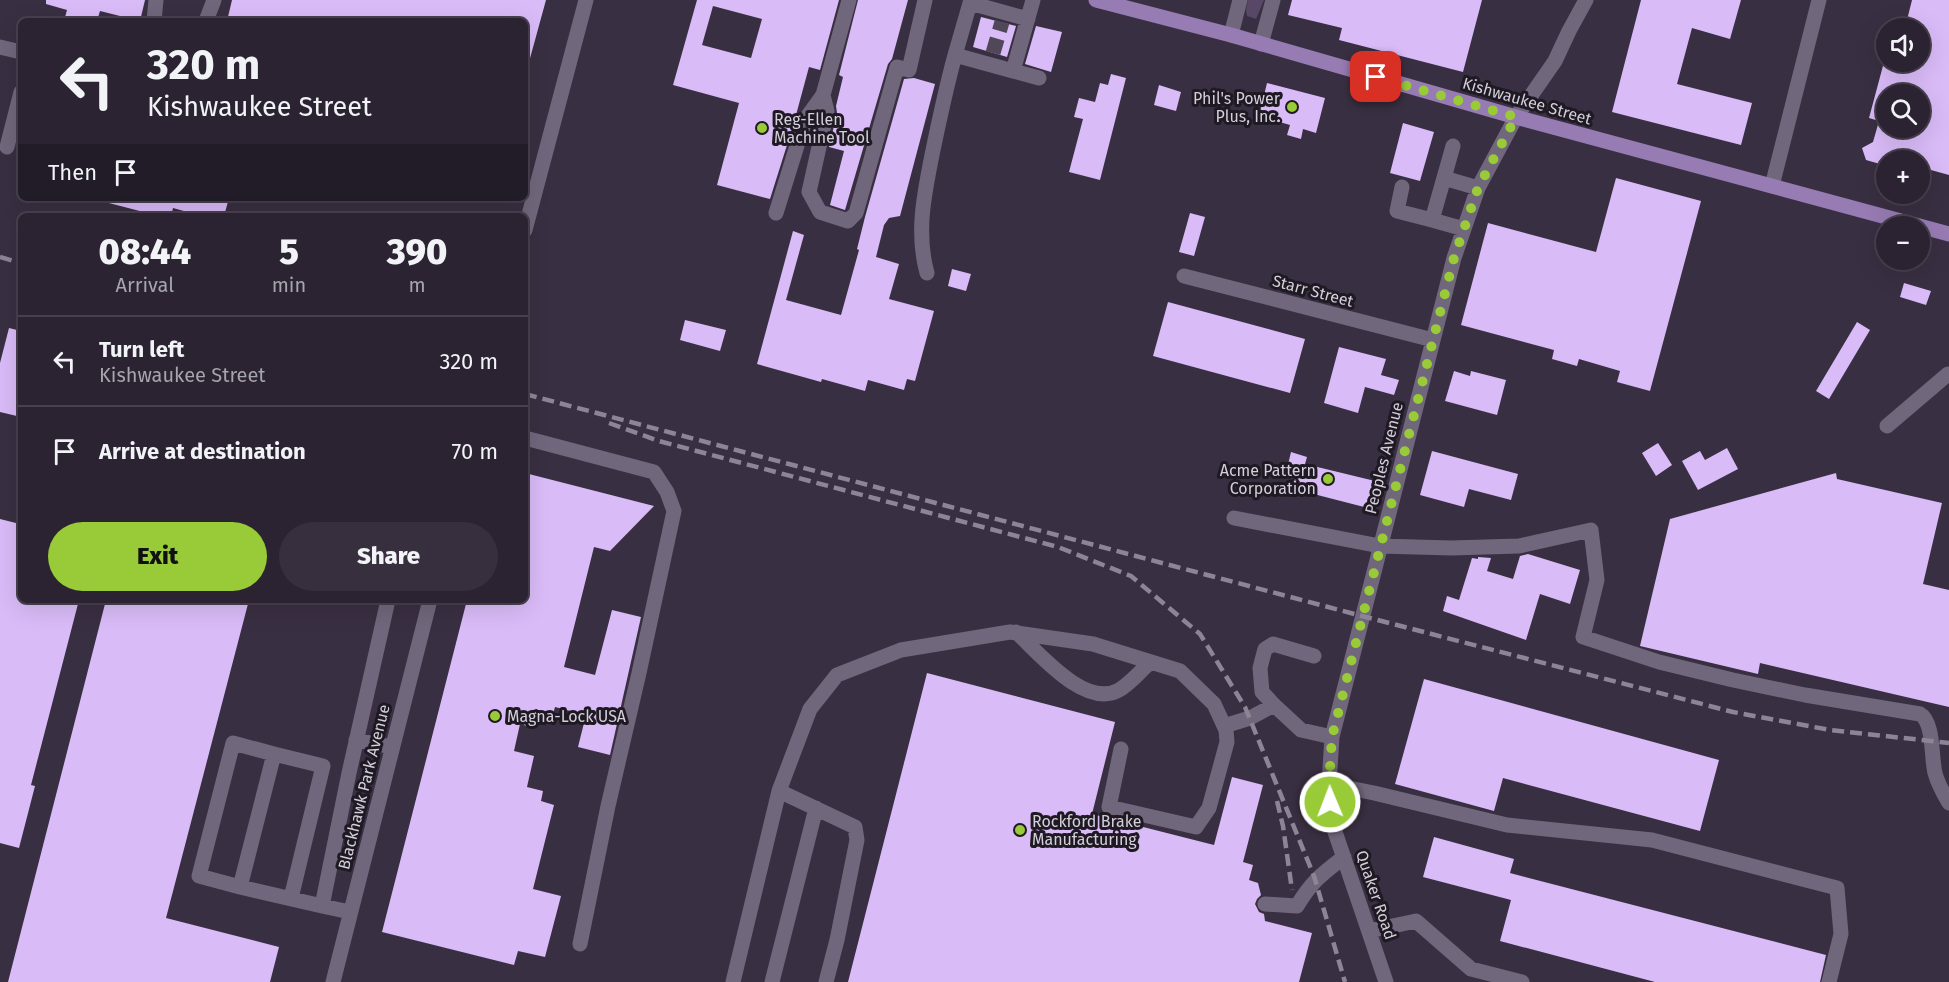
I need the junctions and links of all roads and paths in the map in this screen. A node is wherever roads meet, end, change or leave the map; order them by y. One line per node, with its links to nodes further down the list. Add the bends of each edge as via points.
1 (156, 0): 15 (street)
2 (214, 0): 16 (street)
3 (586, 0): 35 (street)
4 (849, 0): 25 (street)
5 (926, 0): 25 (street, via 909,70 897,67 856,213 848,222 820,212 809,192 827,111)
6 (1033, 0): 17 (street)
7 (1095, 0): 13 (main road, Kishwaukee Street)
8 (1240, 0): 18 (street)
9 (1273, 0): 19 (street)
10 (1586, 0): 27 (street, Peoples Avenue, via 1555,61)
11 (1819, 0): 31 (street)
12 (966, 1): 14 (street); 22 (street)
13 (1135, 5): 18 (main road, Kishwaukee Street)
14 (998, 11): 17 (street)
15 (153, 18)
16 (207, 18)
17 (1028, 20): 23 (street)
18 (1231, 35): 19 (main road, Kishwaukee Street)
19 (1261, 44): 27 (main road, Kishwaukee Street)
20 (0, 47): 21 (street)
21 (18, 51)
22 (955, 55): 23 (street, via 992,59); 39 (street, via 922,206 921,253)
23 (1013, 71): 24 (street)
24 (1039, 78)
25 (823, 95): 34 (street, via 805,120)
26 (18, 104): 29 (street)
27 (1516, 117): 31 (main road, Kishwaukee Street); 33 (street, Peoples Avenue)
28 (1453, 146): 30 (street)
29 (7, 147)
30 (1444, 178): 33 (street); 36 (street)
31 (1772, 186): 38 (main road, Kishwaukee Street)
32 (1402, 187): 36 (street, via 1397,211)
33 (1478, 188): 37 (street, Peoples Avenue)
34 (776, 213)
35 (528, 219)
36 (1432, 220): 37 (street)
37 (1464, 229): 41 (street, Peoples Avenue)
38 (1949, 234)
39 (927, 273)
40 (1184, 276): 41 (street, Starr Street)
41 (1432, 340): 46 (street, Peoples Avenue)
42 (1949, 374): 43 (street)
43 (1887, 426)
44 (528, 439): 73 (street, via 654,472 674,511)
45 (1234, 518): 46 (street)
46 (1380, 546): 54 (street, Peoples Avenue); 63 (street, via 1519,546 1591,530 1597,580 1583,637 1659,662 1733,680 1920,714 1929,726 1938,785)
47 (387, 603): 55 (street)
48 (429, 603): 56 (street, Blackhawk Park Avenue)
49 (1016, 632): 51 (street, via 1093,644); 51 (street, via 1073,684 1093,692 1120,690); 62 (street, via 901,650 837,675 810,709)
50 (1314, 656): 52 (street, via 1273,644 1265,649 1260,668 1262,692)
51 (1150, 662): 53 (street, via 1180,671 1214,704)
52 (1274, 705): 53 (street); 54 (street, via 1301,730)
53 (1224, 726): 57 (street, via 1227,742 1209,808 1196,827 1109,807)
54 (1332, 737): 61 (street, Peoples Avenue)
55 (357, 740): 56 (street); 60 (street)
56 (392, 747): 71 (street, Blackhawk Park Avenue)
57 (1121, 749)
58 (274, 754): 59 (street); 67 (street); 67 (street, via 233,743 199,876)
59 (323, 766): 60 (street); 68 (street)
60 (349, 773): 70 (street)
61 (1329, 784): 65 (street, Peoples Avenue); 80 (street, via 1507,825 1652,840 1837,888 1841,934)
62 (779, 791): 64 (street); 75 (street)
63 (1949, 803)
64 (816, 808): 76 (street); 77 (street, via 855,827 856,840)
65 (1332, 820): 66 (street, Quaker Road)
66 (1344, 857): 69 (street, via 1315,879 1297,906); 72 (street, Quaker Road)
67 (240, 887): 68 (street)
68 (291, 898): 70 (street)
69 (1265, 904)
70 (322, 906): 71 (street)
71 (350, 912): 74 (street, Blackhawk Park Avenue)
72 (1369, 931): 78 (street, Quaker Road); 79 (street, via 1416,921 1472,969)
73 (580, 944)
74 (333, 982)
75 (733, 982)
76 (772, 982)
77 (826, 982)
78 (1386, 982)
79 (1522, 982)
80 (1829, 982)

